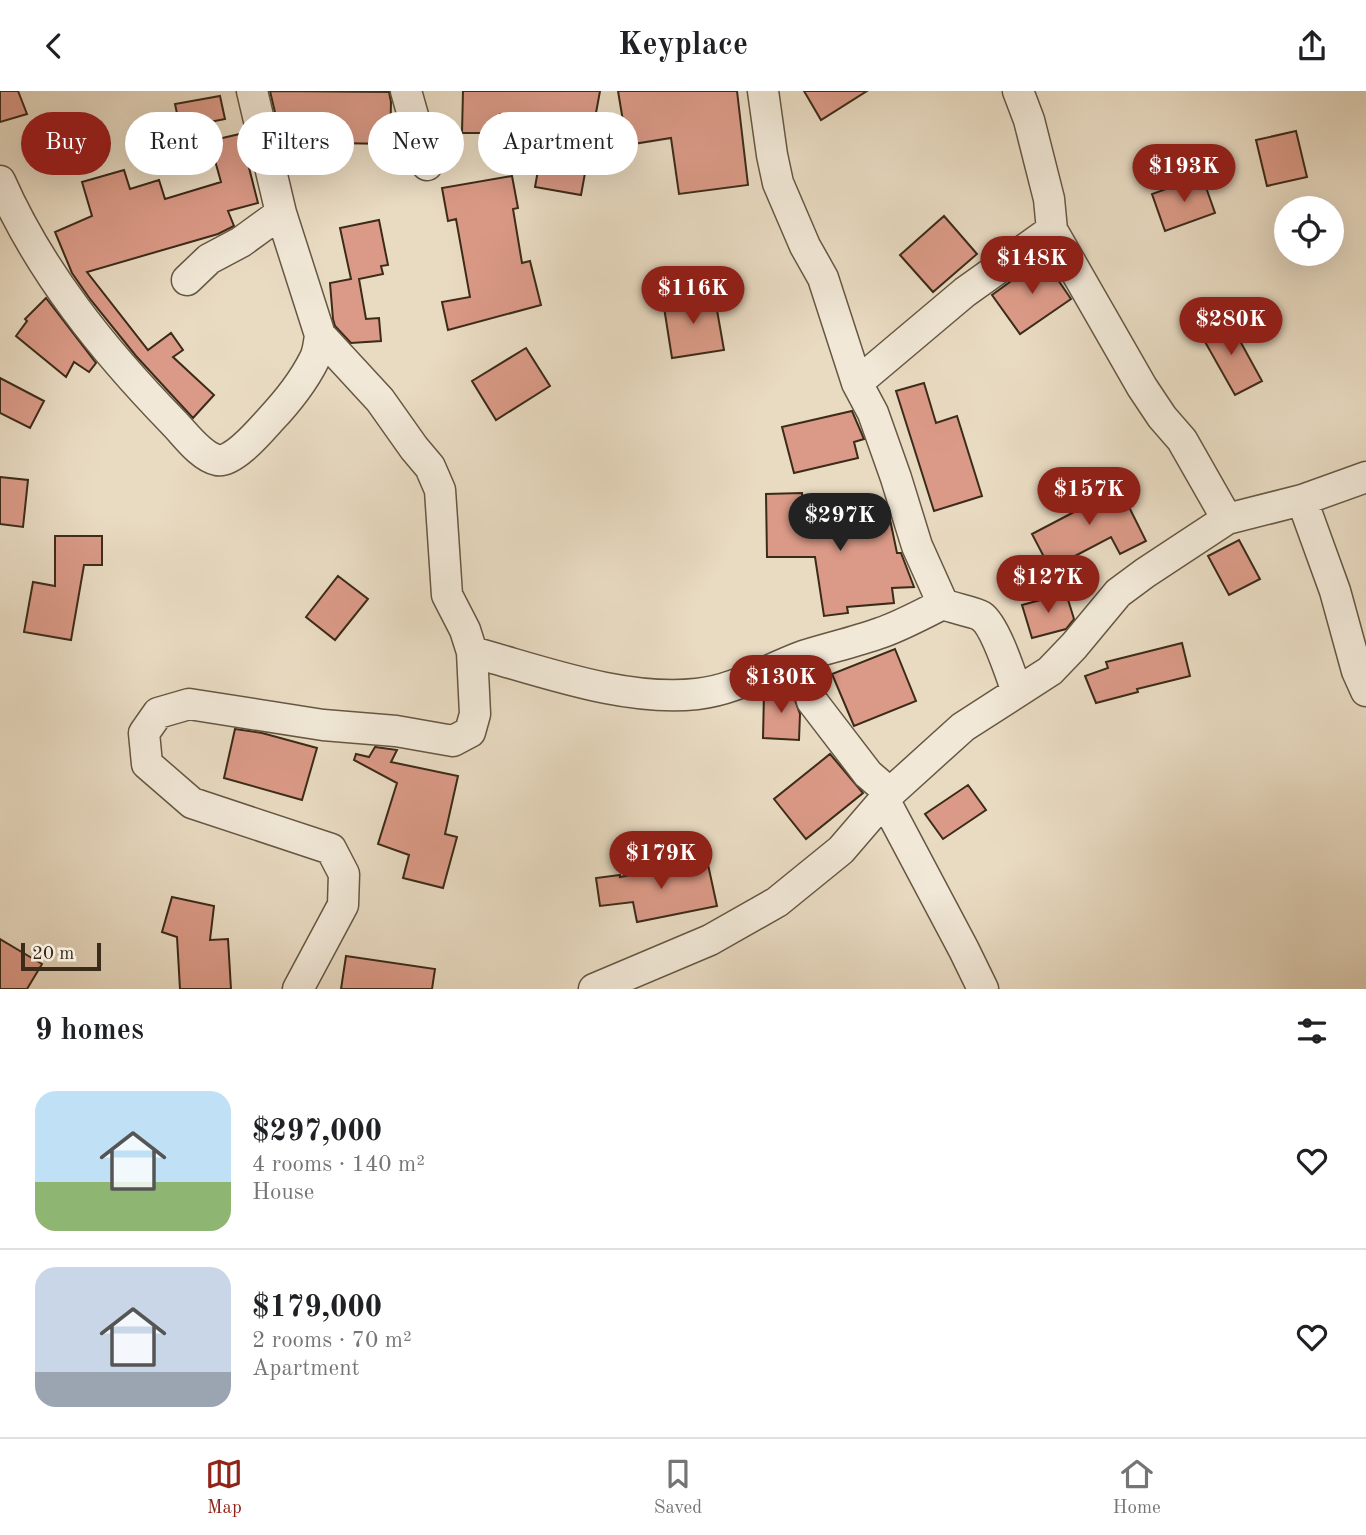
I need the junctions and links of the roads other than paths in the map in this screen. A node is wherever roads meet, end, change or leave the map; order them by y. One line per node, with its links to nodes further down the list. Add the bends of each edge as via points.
1 (252, 91): 7 (street)
2 (406, 91): 5 (street)
3 (763, 91): 11 (street, via 778,183 823,278)
4 (1018, 91): 8 (street, via 1030,120)
5 (412, 112)
6 (0, 181): 10 (street, via 68,300 146,395 199,449 217,460 228,460 284,405 316,359)
7 (281, 213): 9 (street, via 208,259); 10 (street)
8 (1052, 230): 11 (street, via 965,292); 14 (street, via 1142,387 1182,440)
9 (187, 280)
10 (320, 335): 16 (street, via 380,400 430,467 440,490 447,595)
11 (857, 383): 15 (street, via 873,413 917,545)
12 (1366, 477): 13 (street)
13 (1302, 500): 14 (street); 18 (street)
14 (1227, 519): 19 (street, via 1118,593 1050,671)
15 (943, 604): 17 (street, via 883,633); 19 (street, via 979,614 988,623)
16 (472, 652): 17 (street, via 577,681 660,694 697,694 735,686); 21 (street, via 475,715 470,732 453,741 189,704 158,713 144,733 147,764 192,803 331,849 344,874 342,905)
17 (801, 657): 20 (street, via 812,701)
18 (1366, 691)
19 (1017, 692): 20 (street, via 963,727)
20 (888, 797): 22 (street, via 841,851 778,902 710,940); 23 (street)
21 (298, 989)
22 (594, 989)
23 (983, 989)

